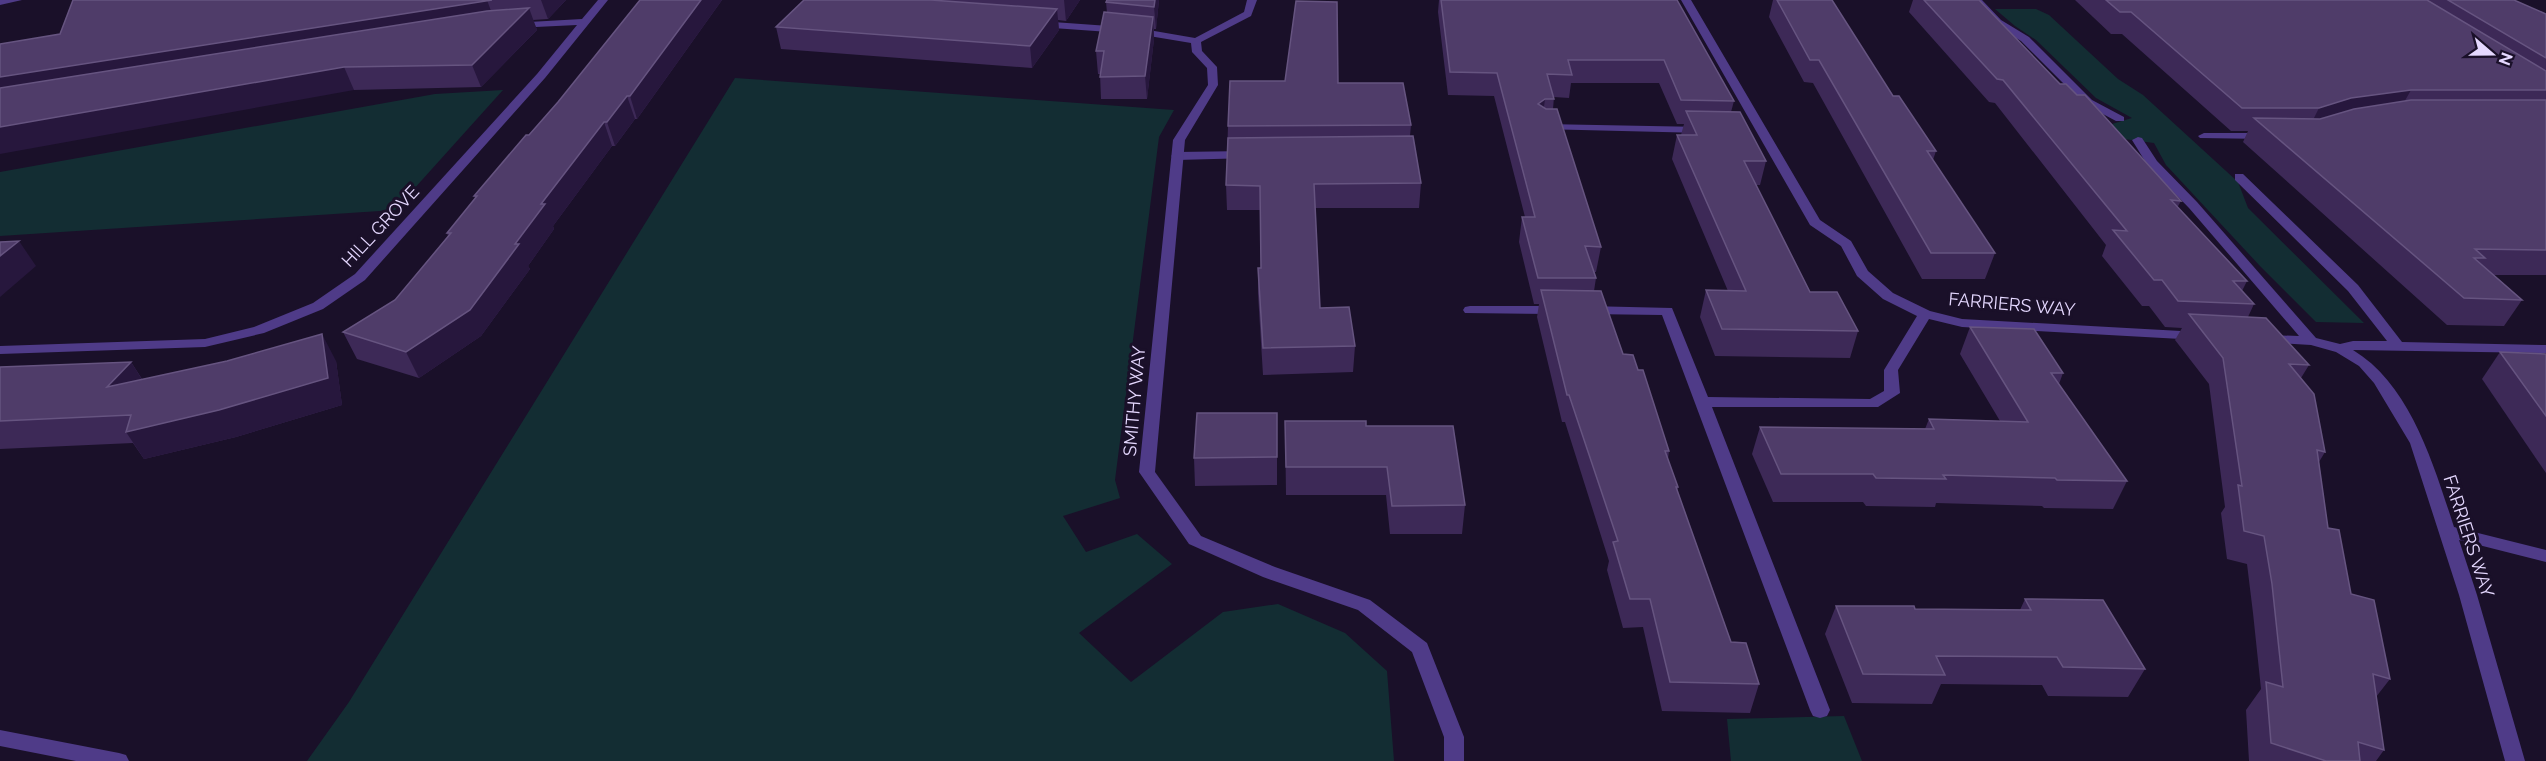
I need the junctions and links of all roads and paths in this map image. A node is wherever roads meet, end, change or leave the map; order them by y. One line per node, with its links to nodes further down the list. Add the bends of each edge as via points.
1 (17, 0): 6 (street)
2 (603, 0): 7 (street, HILL GROVE)
3 (1252, 0): 10 (street, via 1248,14)
4 (1686, 0): 21 (street, FARRIERS WAY, via 1757,131 1815,222 1846,244 1862,273 1888,296)
5 (1977, 0): 11 (street, via 1997,22 2025,39 2088,102)
6 (0, 2)
7 (584, 22): 9 (street); 28 (street, HILL GROVE, via 542,76 360,277 318,306 259,330 206,343)
8 (1031, 23): 10 (street, via 1137,31)
9 (504, 26)
10 (1196, 41): 18 (street, SMITHY WAY, via 1197,52 1212,67 1213,85 1179,140)
11 (2120, 119)
12 (1543, 127): 13 (street)
13 (1717, 130)
14 (2204, 136): 15 (street)
15 (2273, 136)
16 (2138, 140): 24 (street, via 2152,163)
17 (1259, 155): 18 (street)
18 (1177, 156): 35 (street, SMITHY WAY, via 1147,472 1196,540 1269,572 1364,605 1420,648 1454,737)
19 (2239, 177): 25 (street, via 2353,288)
20 (1470, 310): 29 (street, via 1667,311)
21 (1925, 314): 22 (street, FARRIERS WAY, via 1993,326); 29 (street, FARRIERS WAY, via 1891,370 1892,393 1873,404)
22 (2217, 337)
23 (2252, 338): 24 (street, FARRIERS WAY)
24 (2311, 341): 26 (street, FARRIERS WAY)
25 (2397, 345): 26 (street, FARRIERS WAY, via 2353,345); 27 (street, FARRIERS WAY)
26 (2341, 349): 30 (street, FARRIERS WAY, via 2364,363 2380,380 2418,443)
27 (2546, 349)
28 (0, 350)
29 (1702, 402): 32 (street)
30 (2446, 531): 31 (street); 36 (street, FARRIERS WAY)
31 (2546, 556)
32 (1821, 710)
33 (0, 738): 34 (street)
34 (118, 761)
35 (1454, 761)
36 (2515, 761)

